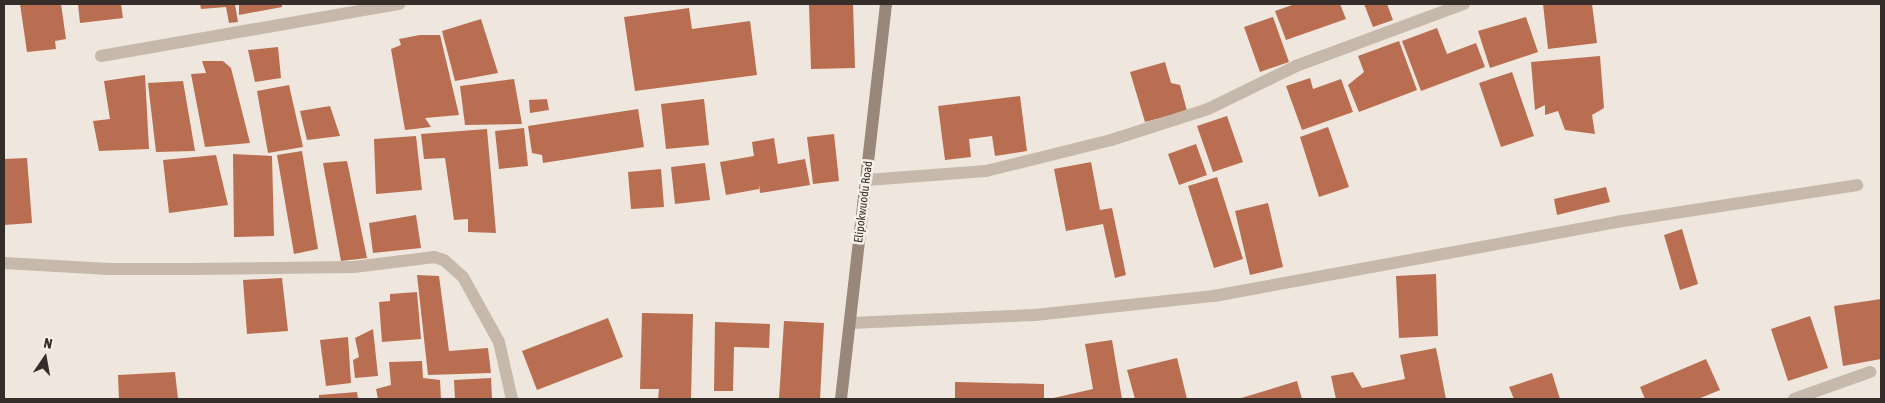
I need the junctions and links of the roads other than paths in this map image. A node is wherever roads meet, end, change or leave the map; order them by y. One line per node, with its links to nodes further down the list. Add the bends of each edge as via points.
1 (399, 4): 4 (street)
2 (886, 4): 5 (street, Elipokwuodu Road)
3 (1464, 4): 5 (street, via 1296,66 1208,109 1111,140 986,171)
4 (101, 56)
5 (867, 180): 8 (street, Elipokwuodu Road)
6 (1857, 185): 8 (street, via 1616,222 1214,296 1035,315)
7 (4, 263): 10 (street, via 109,270 192,269 354,266 434,257 454,267 468,285 499,342)
8 (850, 324): 11 (street, Elipokwuodu Road)
9 (1870, 372): 12 (street)
10 (512, 399)
11 (841, 399)
12 (1794, 399)

